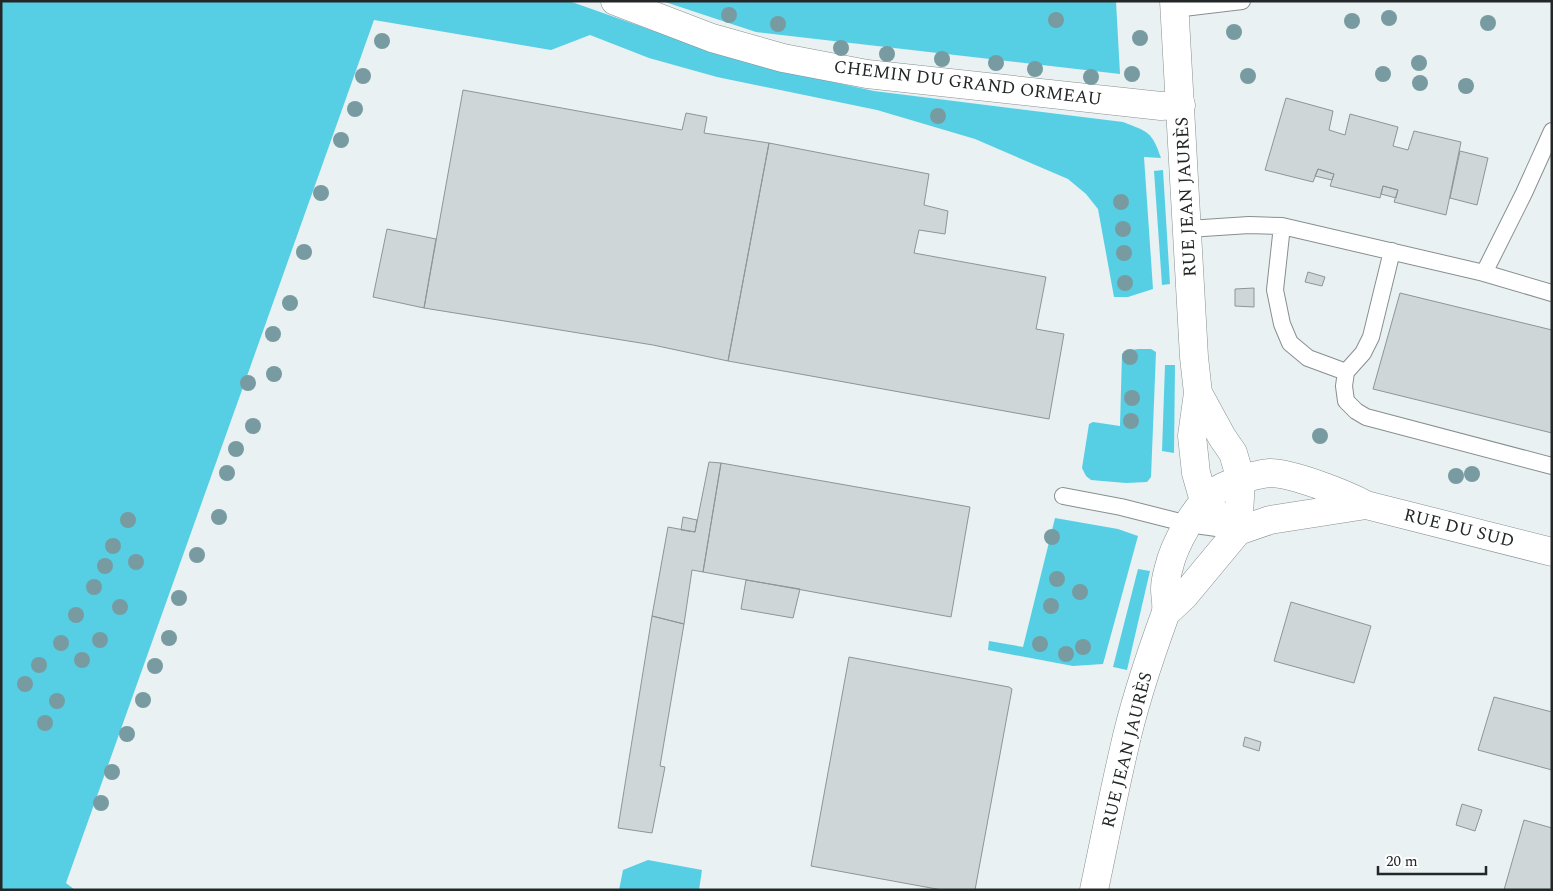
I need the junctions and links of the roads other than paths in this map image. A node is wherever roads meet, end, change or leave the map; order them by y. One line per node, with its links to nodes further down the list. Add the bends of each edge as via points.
1 (615, 1): 4 (street, CHEMIN DU GRAND ORMEAU, via 712,38 783,58 867,74)
2 (1242, 1): 3 (lane)
3 (1174, 5): 4 (street, RUE JEAN JAURÈS)
4 (1181, 106): 7 (street, RUE JEAN JAURÈS)
5 (1552, 132): 9 (lane)
6 (1282, 226): 7 (lane); 8 (lane); 11 (lane, via 1275,290 1282,324 1290,343 1308,358)
7 (1188, 229): 12 (street, RUE JEAN JAURÈS)
8 (1392, 251): 9 (lane); 11 (lane, via 1371,337 1363,353)
9 (1484, 273): 10 (lane)
10 (1552, 293)
11 (1346, 372): 14 (lane, via 1346,401 1366,417)
12 (1198, 393): 13 (street, RUE JEAN JAURÈS); 18 (street, RUE JEAN JAURÈS, via 1192,436 1196,473)
13 (1233, 452): 15 (street, RUE JEAN JAURÈS); 16 (street, RUE JEAN JAURÈS)
14 (1552, 466)
15 (1270, 473): 16 (street, RUE DU SUD); 19 (street, RUE DU SUD, via 1346,495)
16 (1240, 480): 18 (street, RUE DU SUD, via 1214,492); 21 (street, RUE JEAN JAURÈS)
17 (1064, 496): 20 (lane)
18 (1204, 501): 20 (street, RUE JEAN JAURÈS); 21 (street, RUE JEAN JAURÈS)
19 (1366, 505): 21 (street, RUE DU SUD, via 1270,520); 22 (street, RUE DU SUD)
20 (1188, 524): 21 (lane); 23 (street, RUE JEAN JAURÈS, via 1169,566 1165,588)
21 (1238, 531): 23 (street, RUE JEAN JAURÈS, via 1184,596)
22 (1552, 552)
23 (1166, 612): 24 (street, RUE JEAN JAURÈS, via 1124,748)
24 (1094, 890)

